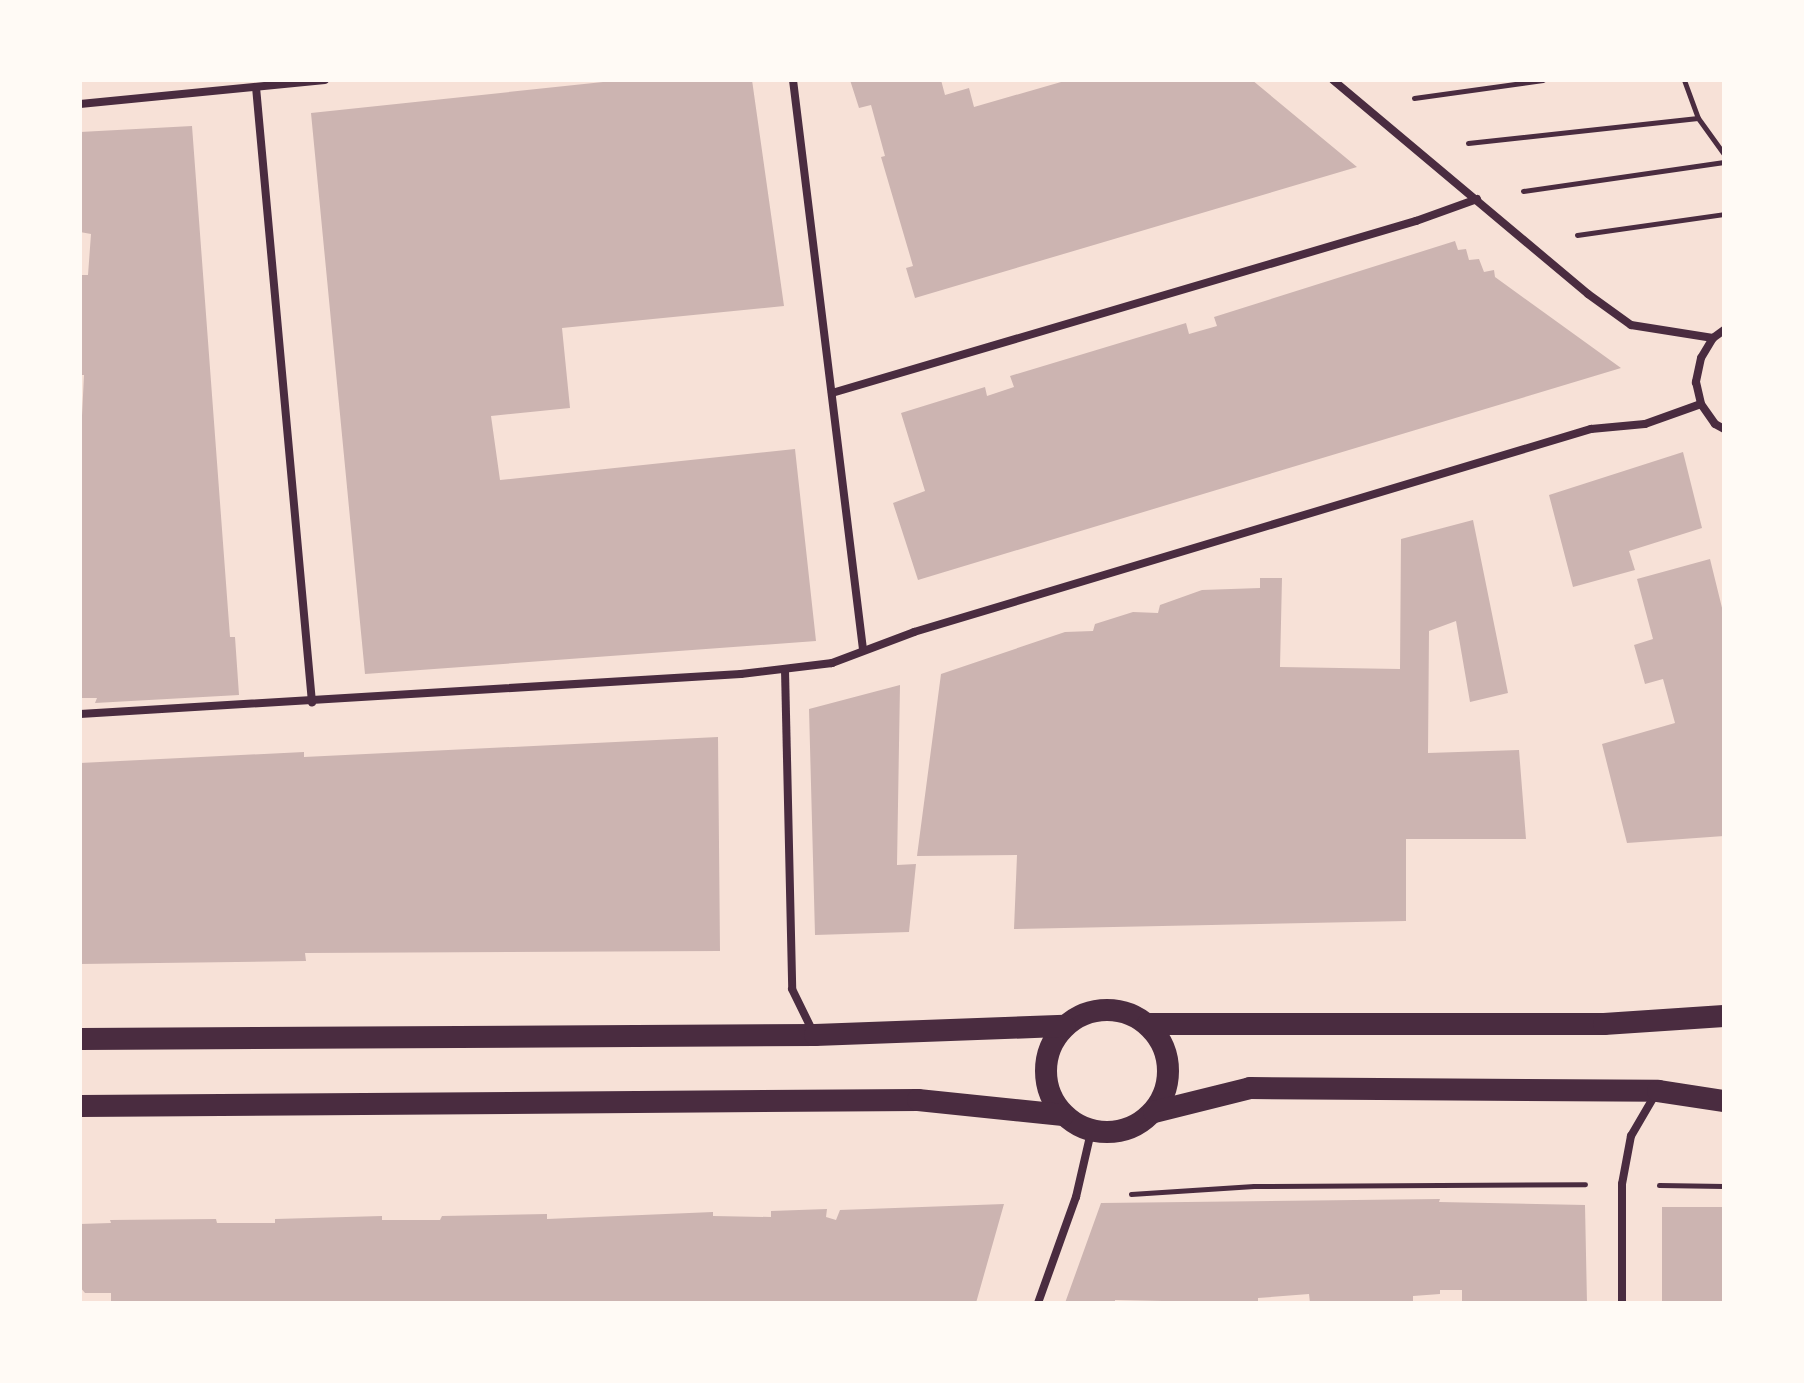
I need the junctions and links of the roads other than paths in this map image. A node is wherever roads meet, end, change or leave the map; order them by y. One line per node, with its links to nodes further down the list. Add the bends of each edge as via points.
1 (325, 80): 4 (street)
2 (793, 80): 9 (street)
3 (1333, 80): 6 (street)
4 (256, 87): 5 (street); 14 (street)
5 (80, 104)
6 (1477, 199): 8 (street, via 1631,325); 9 (street)
7 (1724, 330): 8 (street)
8 (1713, 338): 10 (street, via 1696,382)
9 (832, 393): 12 (street)
10 (1701, 404): 11 (street); 12 (street, via 1645,424 1591,429)
11 (1724, 429)
12 (863, 649): 13 (street, via 832,663)
13 (785, 670): 14 (street); 19 (street, via 792,989)
14 (312, 702): 15 (street)
15 (80, 714)
16 (1724, 1016): 17 (highway, via 1604,1024)
17 (1148, 1024): 18 (highway, via 1128,1013 1106,1010 1083,1014); 24 (highway, via 1166,1052 1168,1084)
18 (1065, 1026): 19 (highway); 25 (highway, via 1047,1055 1047,1087)
19 (815, 1035): 20 (highway)
20 (80, 1039)
21 (1658, 1091): 22 (highway); 24 (highway, via 1250,1088); 28 (street, via 1631,1136 1622,1184)
22 (1724, 1101)
23 (80, 1106): 25 (highway, via 918,1100)
24 (1154, 1112): 26 (highway, via 1125,1131)
25 (1063, 1115): 26 (highway)
26 (1091, 1132): 27 (street, via 1076,1197)
27 (1038, 1303)
28 (1622, 1303)

